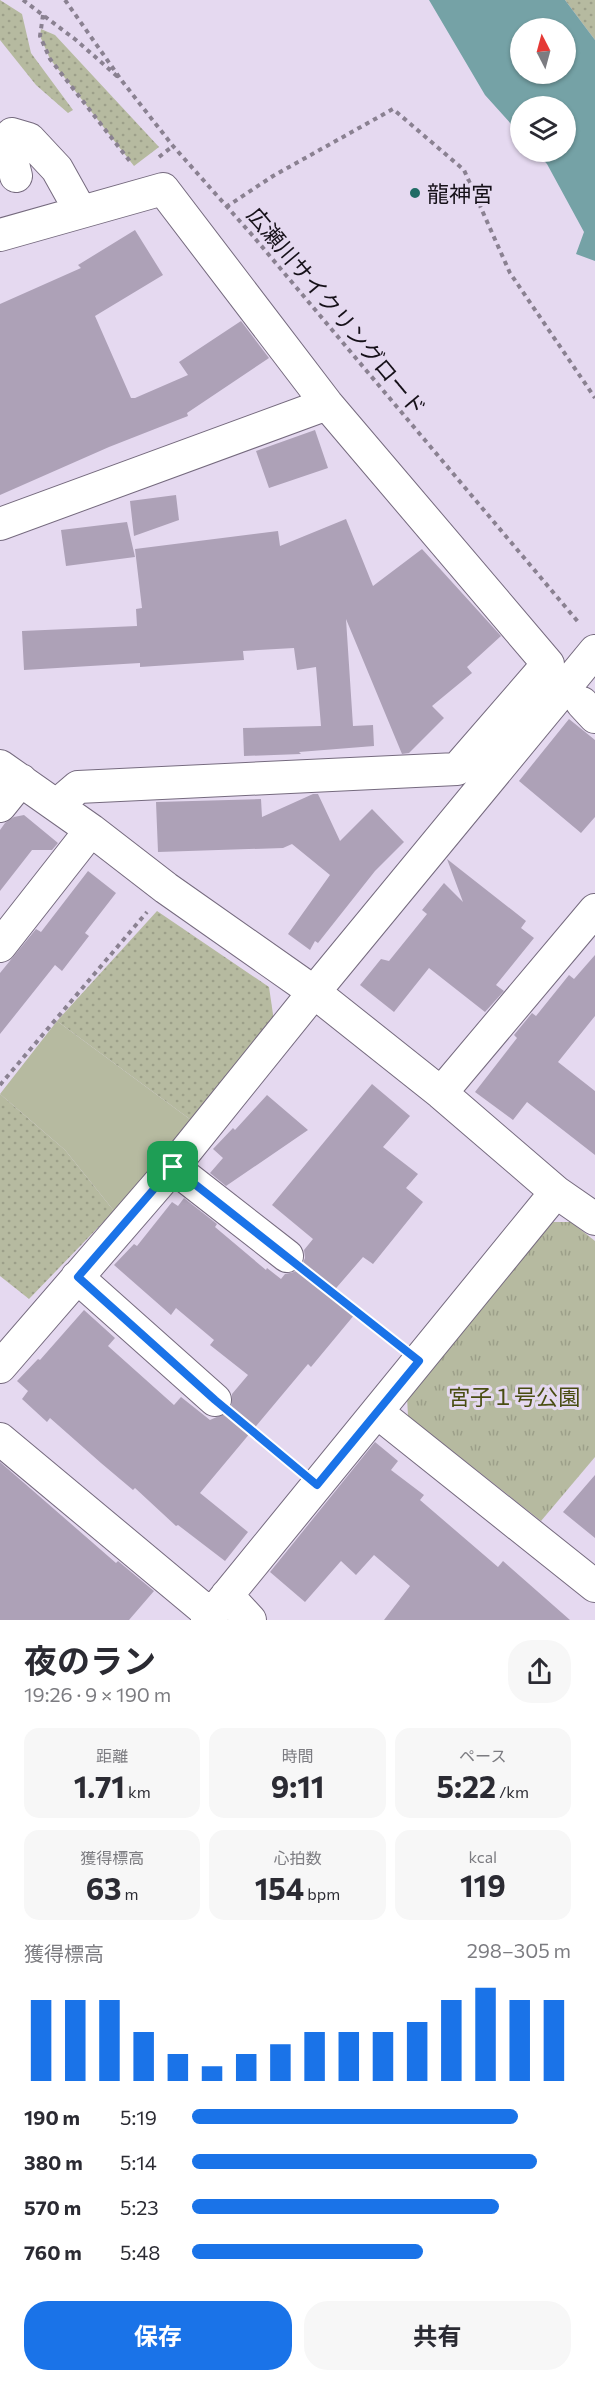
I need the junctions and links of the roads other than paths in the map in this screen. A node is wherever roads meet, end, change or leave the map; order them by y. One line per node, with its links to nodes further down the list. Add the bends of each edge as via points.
1 (16, 176): 2 (street, via 11,156 12,134 29,139 57,169)
2 (81, 212): 3 (street); 4 (street, via 163,189)
3 (0, 235)
4 (327, 404): 5 (street); 8 (street, via 548,664 457,769 78,787)
5 (0, 524)
6 (593, 647): 13 (street)
7 (10, 773): 8 (street); 9 (street)
8 (57, 805): 10 (street)
9 (0, 806)
10 (91, 830): 12 (street); 13 (street)
11 (595, 910): 14 (street)
12 (0, 946)
13 (314, 992): 14 (street); 15 (street)
14 (441, 1092): 16 (street)
15 (173, 1167): 18 (street); 19 (street)
16 (556, 1192): 17 (street); 22 (street)
17 (595, 1219)
18 (287, 1256)
19 (78, 1277): 20 (street); 21 (street)
20 (0, 1367)
21 (215, 1400)
22 (377, 1412): 24 (street); 25 (street)
23 (0, 1439): 25 (street)
24 (595, 1586)
25 (215, 1610): 26 (street)
26 (250, 1620)

